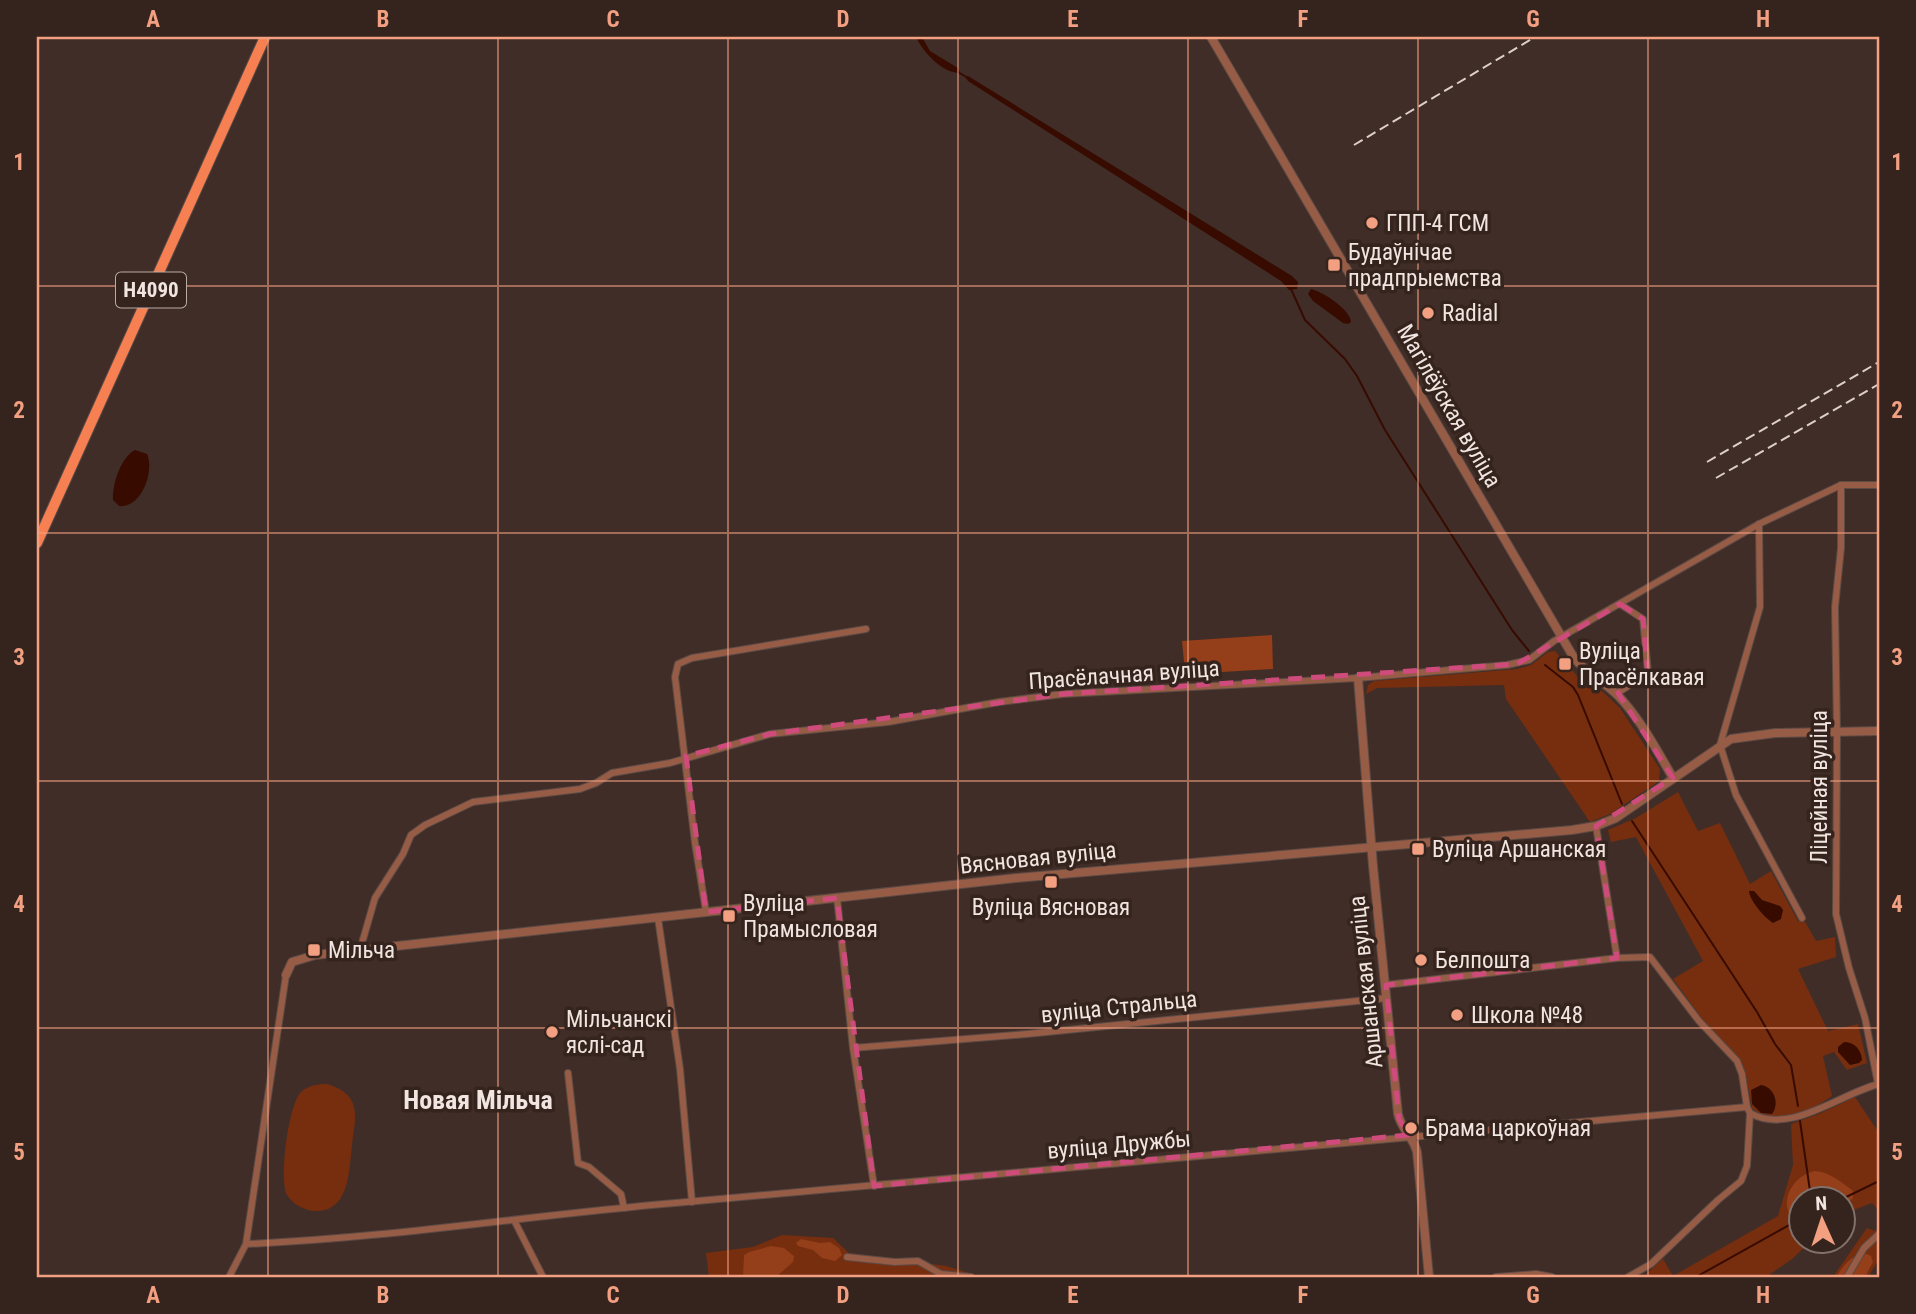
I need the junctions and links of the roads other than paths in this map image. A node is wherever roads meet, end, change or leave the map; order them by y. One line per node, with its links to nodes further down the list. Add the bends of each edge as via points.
1 (265, 37): 6 (main road, Н4090)
2 (1211, 37): 9 (street, Магілёўская вуліца)
3 (1841, 485): 4 (street); 5 (street, Прасёлачная вуліца); 13 (street, Ліцейная вуліца, via 1835,607)
4 (1879, 485)
5 (1759, 524): 7 (street, Прасёлачная вуліца); 14 (street, via 1760,607)
6 (37, 543)
7 (1620, 604): 9 (street, Прасёлачная вуліца); 11 (street, via 1643,619 1648,673)
8 (866, 629): 15 (street, via 683,660 675,677)
9 (1562, 636): 10 (street, Прасёлачная вуліца, via 1517,664); 11 (street, Магілёўская вуліца, via 1583,669)
10 (1358, 678): 15 (street, Прасёлачная вуліца, via 1063,694 888,722 770,734); 18 (street, Аршанская вуліца)
11 (1616, 694): 16 (street, Магілёўская вуліца)
12 (1879, 731): 13 (street, Вясновая вуліца)
13 (1837, 733): 14 (street, Вясновая вуліца, via 1750,735); 30 (street, Ліцейная вуліца, via 1836,914)
14 (1720, 745): 16 (street, Вясновая вуліца); 22 (street, via 1737,795)
15 (686, 757): 20 (street); 23 (street, Прасёлачная вуліца, via 612,773 580,789 473,802 425,825 411,835 375,898)
16 (1673, 778): 17 (street, Вясновая вуліца, via 1624,813)
17 (1596, 826): 18 (street, Вясновая вуліца); 24 (street)
18 (1372, 847): 19 (street, Вясновая вуліца); 26 (street, Аршанская вуліца)
19 (837, 898): 20 (street, Вясновая вуліца); 28 (street)
20 (706, 912): 21 (street, Вясновая вуліца)
21 (658, 918): 23 (street, Вясновая вуліца); 34 (street, via 680,1069)
22 (1802, 918)
23 (360, 950): 25 (street, Вясновая вуліца, via 292,962)
24 (1617, 958): 26 (street); 31 (street, via 1650,957 1737,1061)
25 (286, 975): 38 (street)
26 (1386, 985): 27 (street, Аршанская вуліца)
27 (1387, 998): 28 (street, вуліца Стральца); 32 (street, Аршанская вуліца, via 1398,1114)
28 (853, 1048): 33 (street)
29 (568, 1073): 35 (street, via 578,1163 621,1194)
30 (1879, 1084): 31 (street, вуліца Дружбы, via 1795,1117 1760,1118)
31 (1749, 1110): 32 (street, вуліца Дружбы); 46 (street, via 1748,1158 1741,1181 1651,1264)
32 (1408, 1135): 33 (street, вуліца Дружбы); 43 (street, Аршанская вуліца, via 1417,1152)
33 (874, 1186): 34 (street, вуліца Дружбы)
34 (692, 1202): 35 (street, вуліца Дружбы)
35 (624, 1208): 36 (street, вуліца Дружбы)
36 (514, 1220): 38 (street, вуліца Дружбы); 41 (street)
37 (1879, 1234): 47 (street, via 1864,1248)
38 (246, 1244): 40 (street)
39 (847, 1258): 42 (street, via 918,1261 941,1274)
40 (229, 1277)
41 (543, 1277)
42 (971, 1277)
43 (1429, 1277)
44 (1496, 1277): 45 (street)
45 (1552, 1277)
46 (1628, 1277)
47 (1847, 1277)

